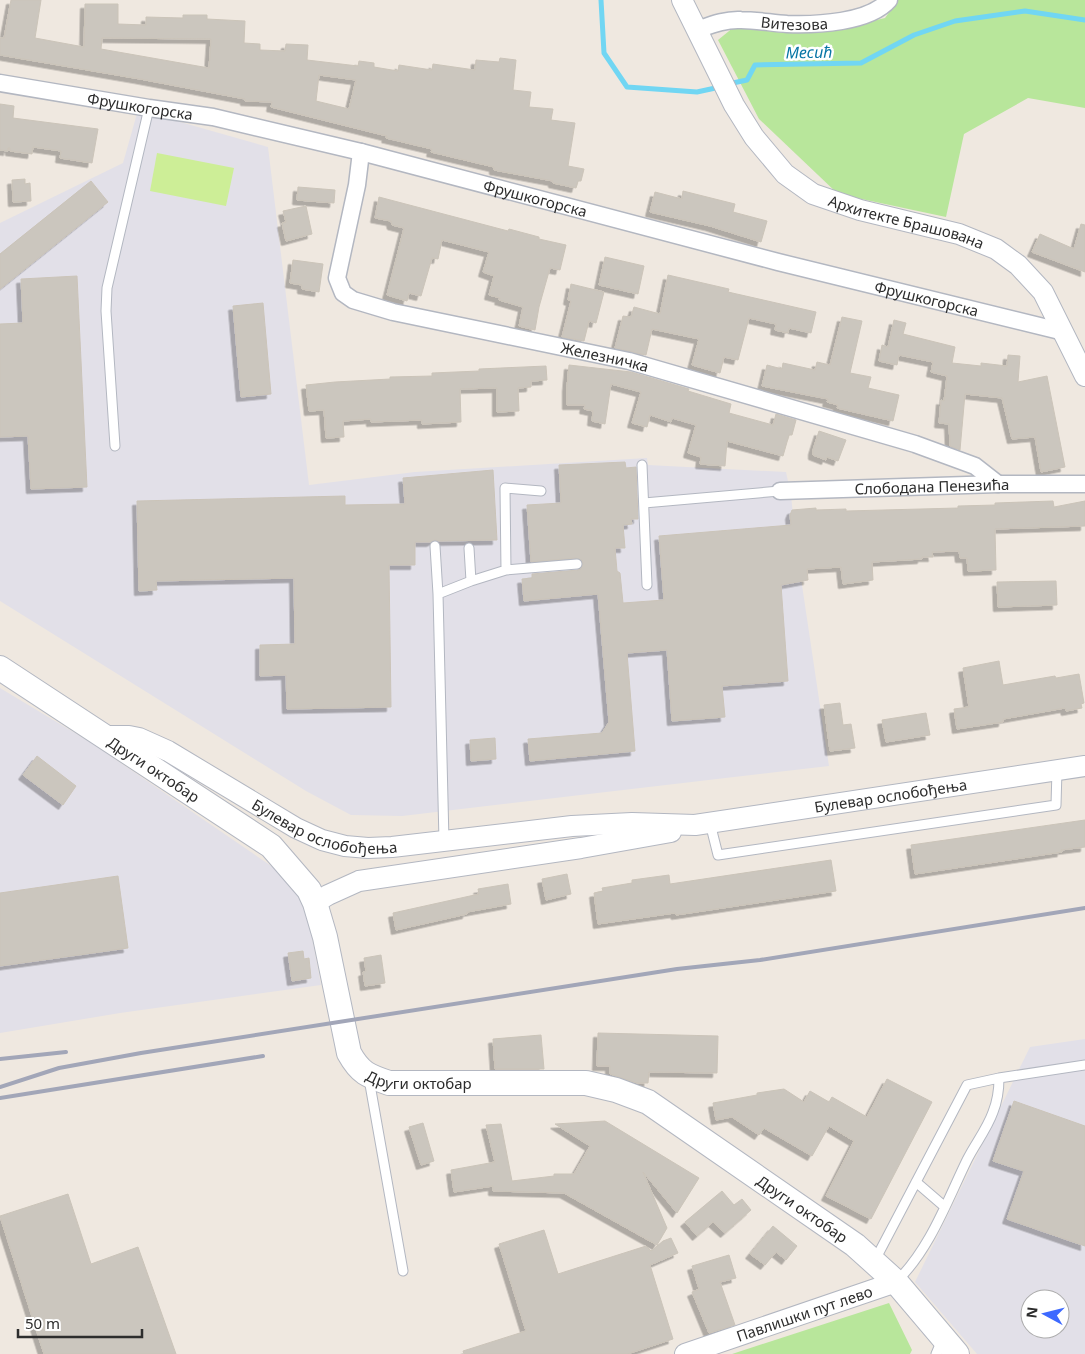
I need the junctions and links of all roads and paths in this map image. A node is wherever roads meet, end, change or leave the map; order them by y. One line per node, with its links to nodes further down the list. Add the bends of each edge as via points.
1 (682, 0): 3 (street, Архитекте Брашована)
2 (889, 0): 3 (street, Витезова, via 862,16 829,23 787,24 740,19)
3 (697, 30): 7 (street, Архитекте Брашована, via 734,105 754,137 784,174 812,194 860,210 959,234 996,250 1018,265 1043,292)
4 (0, 83): 5 (street, Фрушкогорска)
5 (149, 108): 6 (street, Фрушкогорска, via 214,117); 9 (lane, via 107,288)
6 (361, 152): 7 (street, Фрушкогорска, via 778,262); 11 (street, Железничка, via 337,278 343,293 353,300 393,312 629,361 915,444 975,466)
7 (1064, 332): 8 (street, Архитекте Брашована)
8 (1085, 376)
9 (115, 446)
10 (642, 465): 15 (lane)
11 (998, 484): 12 (street, Слободана Пенезића); 14 (street, Слободана Пенезића)
12 (1085, 484)
13 (541, 490): 19 (lane, via 505,488)
14 (780, 491): 15 (lane)
15 (644, 503): 21 (lane)
16 (435, 546): 22 (lane)
17 (469, 548): 20 (lane)
18 (577, 564): 19 (lane)
19 (506, 570): 20 (lane)
20 (471, 581): 22 (lane)
21 (647, 585)
22 (438, 594): 30 (lane)
23 (0, 668): 24 (main road, Други октобар)
24 (102, 736): 30 (street, Булевар ослобођења, via 139,738 168,751 296,828 322,840 368,848); 32 (main road, Други октобар, via 271,846 309,890)
25 (1085, 766): 26 (street, Булевар ослобођења)
26 (1057, 770): 28 (street, Булевар ослобођења); 28 (lane, via 1056,805 728,854 718,855)
27 (632, 823): 28 (street, Булевар ослобођења); 29 (street, Булевар ослобођења); 31 (street, Булевар ослобођења)
28 (702, 823): 31 (street, Булевар ослобођења, via 649,837)
29 (567, 826): 30 (street, Булевар ослобођења); 31 (street)
30 (444, 841)
31 (587, 847): 32 (street, Булевар ослобођења, via 359,881)
32 (315, 902): 34 (main road, Други октобар, via 349,1053 356,1067)
33 (1085, 1065): 35 (lane)
34 (369, 1077): 38 (main road, Други октобар, via 389,1083 586,1083 616,1090 648,1102 855,1245); 39 (lane)
35 (999, 1078): 36 (lane, via 967,1085); 37 (lane, via 993,1113)
36 (916, 1182): 37 (lane); 38 (lane)
37 (945, 1207): 40 (lane, via 934,1229)
38 (874, 1262): 40 (main road, Други октобар)
39 (403, 1271)
40 (896, 1282): 41 (main road, Други октобар); 42 (street, Павлишки пут лево)
41 (945, 1348)
42 (685, 1354)

